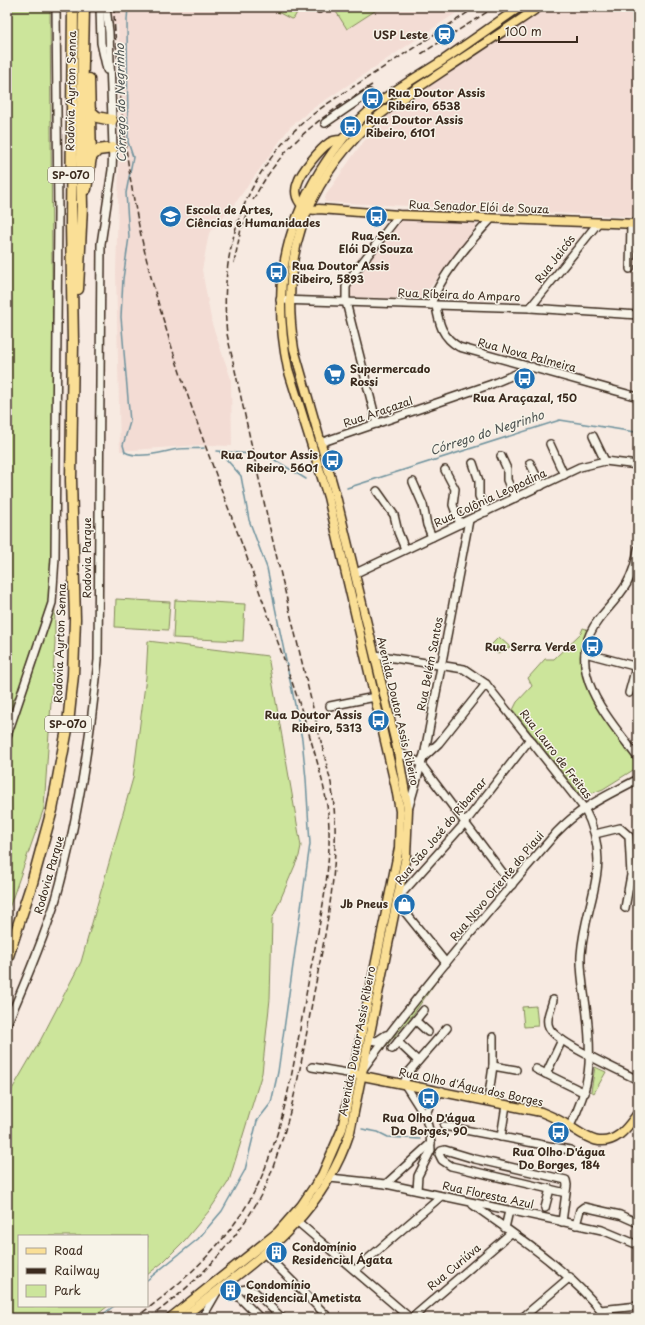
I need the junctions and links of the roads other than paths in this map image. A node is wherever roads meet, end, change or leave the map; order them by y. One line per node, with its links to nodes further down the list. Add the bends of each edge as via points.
1 (56, 7): 66 (street, via 56,558 52,603)
2 (73, 7): 34 (highway, Rodovia Ayrton Senna / SP-070)
3 (85, 7): 10 (highway, via 89,27); 18 (highway, Rodovia Ayrton Senna / SP-070)
4 (100, 7): 8 (street, Rodovia Parque, via 102,52)
5 (106, 7): 8 (street, Rodovia Parque)
6 (520, 7): 13 (main road, Avenida Doutor Assis Ribeiro, via 381,102)
7 (539, 7): 15 (main road, Avenida Doutor Assis Ribeiro, via 383,113 357,136)
8 (110, 80): 11 (street, Rodovia Parque)
9 (369, 93): 12 (street)
10 (89, 110): 11 (highway, via 97,118); 16 (highway)
11 (112, 120): 14 (street, Rodovia Parque)
12 (324, 123)
13 (341, 140): 15 (main road); 19 (main road, Avenida Doutor Assis Ribeiro, via 318,175); 19 (main road, via 333,140 322,149 298,180 296,193)
14 (112, 148): 16 (highway, via 98,150); 84 (street, Rodovia Parque, via 112,170 101,244 98,660 92,725 72,836 55,899 25,983)
15 (343, 153): 17 (main road, Avenida Doutor Assis Ribeiro)
16 (91, 157): 18 (highway)
17 (312, 201): 19 (main road, Avenida Doutor Assis Ribeiro); 20 (main road)
18 (82, 206): 34 (highway, Rodovia Ayrton Senna / SP-070)
19 (305, 207): 20 (main road, Rua Senador Elói de Souza); 28 (main road, Avenida Doutor Assis Ribeiro, via 286,248); 29 (main road, Avenida Doutor Assis Ribeiro, via 293,254)
20 (319, 208): 21 (main road, Rua Senador Elói de Souza)
21 (399, 215): 22 (main road, Rua Senador Elói de Souza); 30 (street, via 350,277 346,287)
22 (482, 218): 23 (main road, Rua Senador Elói de Souza); 26 (street)
23 (492, 219): 24 (main road, Rua Senador Elói de Souza); 26 (street)
24 (598, 223): 25 (main road, Rua Senador Elói de Souza); 32 (street, Rua Jaicós)
25 (635, 224): 27 (street)
26 (479, 232): 31 (street, via 439,285)
27 (630, 268)
28 (280, 300): 29 (street, Rua Ríbeira do Amparo); 64 (main road, Avenida Doutor Assis Ribeiro, via 280,320 288,369 328,497)
29 (289, 300): 30 (street, Rua Ríbeira do Amparo); 39 (main road, Avenida Doutor Assis Ribeiro, via 294,349)
30 (346, 302): 31 (street, Rua Ríbeira do Amparo); 37 (street)
31 (434, 305): 32 (street, Rua Ríbeira do Amparo); 35 (street, Rua Nova Palmeira, via 441,328 453,343 470,351)
32 (530, 308): 33 (street, Rua Ríbeira do Amparo)
33 (638, 315)
34 (73, 343): 79 (highway, Rodovia Ayrton Senna / SP-070, via 71,480 75,619 68,724 52,810)
35 (532, 367): 36 (street, Rua Nova Palmeira); 37 (street, Rua Araçazal, via 492,384)
36 (638, 397)
37 (377, 424): 39 (street, Rua Araçazal)
38 (594, 436): 42 (street)
39 (320, 443): 58 (main road, Avenida Doutor Assis Ribeiro)
40 (550, 444): 47 (street)
41 (501, 456): 51 (street)
42 (605, 461): 45 (street, Rua Colônia Leopodina); 47 (street, Rua Colônia Leopodina, via 580,467)
43 (473, 463): 52 (street, via 479,481 479,496)
44 (530, 463): 49 (street)
45 (638, 464)
46 (445, 470): 54 (street, via 455,489 453,505)
47 (564, 475): 49 (street, Rua Colônia Leopodina)
48 (413, 482): 55 (street)
49 (541, 486): 51 (street, Rua Colônia Leopodina)
50 (377, 491): 56 (street, via 394,516)
51 (515, 498): 52 (street, Rua Colônia Leopodina)
52 (486, 512): 53 (street, Rua Colônia Leopodina)
53 (469, 520): 54 (street, Rua Colônia Leopodina); 61 (street, Rua Belém Santos)
54 (460, 524): 55 (street, Rua Colônia Leopodina)
55 (432, 537): 56 (street, Rua Colônia Leopodina)
56 (406, 549): 58 (street, Rua Colônia Leopodina)
57 (638, 554): 59 (street, via 629,582 592,629)
58 (356, 573): 60 (main road, Avenida Doutor Assis Ribeiro)
59 (586, 653): 63 (street, via 634,666); 69 (street, via 587,682 593,695)
60 (375, 655): 61 (street, Rua Lauro de Freitas); 68 (main road, Avenida Doutor Assis Ribeiro)
61 (442, 665): 62 (street, Rua Lauro de Freitas, via 464,669); 70 (street, Rua Belém Santos)
62 (486, 684): 67 (street, Rua Lauro de Freitas); 70 (street, via 439,743)
63 (629, 693)
64 (375, 697): 65 (street); 99 (main road, Avenida Doutor Assis Ribeiro, via 396,788 401,827)
65 (330, 706)
66 (7, 736)
67 (530, 739): 72 (street, Rua Lauro de Freitas); 74 (street, Rua São José do Ribamar)
68 (398, 752): 70 (street); 73 (main road, Avenida Doutor Assis Ribeiro)
69 (638, 758)
70 (421, 761): 73 (street, Rua Belém Santos); 74 (street)
71 (638, 779): 72 (street, Rua Novo Oriente do Piaui)
72 (584, 808): 75 (street, Rua Lauro de Freitas); 76 (street, Rua Novo Oriente do Piaui, via 556,833)
73 (408, 810): 77 (main road, Avenida Doutor Assis Ribeiro, via 406,856)
74 (464, 824): 76 (street); 77 (street, Rua São José do Ribamar)
75 (595, 834): 78 (street, via 620,828 629,836 631,876); 93 (street, Rua Lauro de Freitas, via 599,869 581,954)
76 (512, 885): 80 (street, Rua Novo Oriente do Piaui)
77 (397, 900): 80 (street); 89 (main road, Avenida Doutor Assis Ribeiro)
78 (625, 908)
79 (7, 959)
80 (446, 963): 86 (street, Rua Novo Oriente do Piaui)
81 (553, 1000): 90 (street, via 548,1026 550,1031)
82 (424, 1010): 83 (street)
83 (416, 1021): 87 (street); 91 (street)
84 (7, 1024)
85 (447, 1028): 94 (street)
86 (392, 1030): 89 (street, Rua Novo Oriente do Piaui, via 376,1041); 99 (street, Rua Novo Oriente do Piaui)
87 (428, 1032)
88 (493, 1038): 95 (street)
89 (369, 1040): 99 (main road, Avenida Doutor Assis Ribeiro)
90 (562, 1040): 93 (street); 100 (street)
91 (398, 1042): 92 (street); 94 (street)
92 (392, 1049)
93 (590, 1055): 102 (street); 104 (street, Rua Lauro de Freitas)
94 (418, 1061): 101 (street)
95 (493, 1066): 98 (street); 105 (street)
96 (312, 1067): 99 (street)
97 (536, 1069): 100 (street)
98 (516, 1070)
99 (359, 1073): 101 (main road, Rua Olho d'Água dos Borges); 114 (main road, Avenida Doutor Assis Ribeiro, via 350,1132); 138 (main road, Avenida Doutor Assis Ribeiro, via 342,1129 322,1175 290,1220 266,1243)
100 (546, 1074): 104 (street)
101 (406, 1077): 103 (main road, Rua Olho d'Água dos Borges); 108 (street)
102 (638, 1080)
103 (442, 1091): 105 (main road, Rua Olho d'Água dos Borges); 108 (street, via 431,1102)
104 (585, 1093): 110 (street, Rua Lauro de Freitas)
105 (488, 1101): 106 (main road, Rua Olho d'Água dos Borges)
106 (506, 1105): 110 (main road, Rua Olho d'Água dos Borges, via 541,1112); 111 (street)
107 (638, 1114): 110 (main road, Rua Olho d'Água dos Borges, via 620,1134 606,1141 587,1138)
108 (425, 1116): 112 (street)
109 (444, 1126): 111 (street)
110 (570, 1126)
111 (501, 1137): 113 (street)
112 (431, 1143): 115 (street); 117 (street, via 418,1176)
113 (570, 1150)
114 (330, 1178): 115 (street, Rua Floresta Azul); 123 (main road, Avenida Doutor Assis Ribeiro)
115 (386, 1184): 117 (street, Rua Floresta Azul)
116 (550, 1189): 118 (street); 118 (street, via 451,1166 442,1160 439,1154 445,1150 562,1179 567,1183); 121 (street)
117 (417, 1190): 119 (street, Rua Floresta Azul)
118 (566, 1193): 124 (street)
119 (440, 1197): 120 (street, Rua Floresta Azul); 131 (street)
120 (470, 1202): 122 (street, Rua Floresta Azul); 127 (street)
121 (545, 1208)
122 (509, 1211): 124 (street, Rua Floresta Azul); 127 (street)
123 (298, 1222): 130 (main road, Avenida Doutor Assis Ribeiro); 131 (street)
124 (562, 1222): 126 (street, Rua Floresta Azul)
125 (638, 1223): 126 (street, via 620,1215 584,1207 580,1210)
126 (576, 1225): 129 (street, Rua Floresta Azul, via 602,1230)
127 (505, 1228): 128 (street)
128 (511, 1233): 132 (street); 144 (street, Rua Curiúva)
129 (638, 1245)
130 (265, 1254): 133 (main road, Avenida Doutor Assis Ribeiro); 143 (street)
131 (355, 1270): 144 (street)
132 (570, 1277): 137 (street); 145 (street)
133 (228, 1282): 134 (main road, Avenida Doutor Assis Ribeiro); 135 (street)
134 (219, 1289): 139 (main road, Avenida Doutor Assis Ribeiro); 140 (street)
135 (235, 1291): 141 (street); 142 (street, via 255,1292)
136 (638, 1306): 137 (street)
137 (600, 1310): 146 (street)
138 (170, 1318)
139 (182, 1318)
140 (202, 1318)
141 (260, 1318)
142 (282, 1318)
143 (329, 1318)
144 (411, 1318)
145 (522, 1318)
146 (607, 1318)

